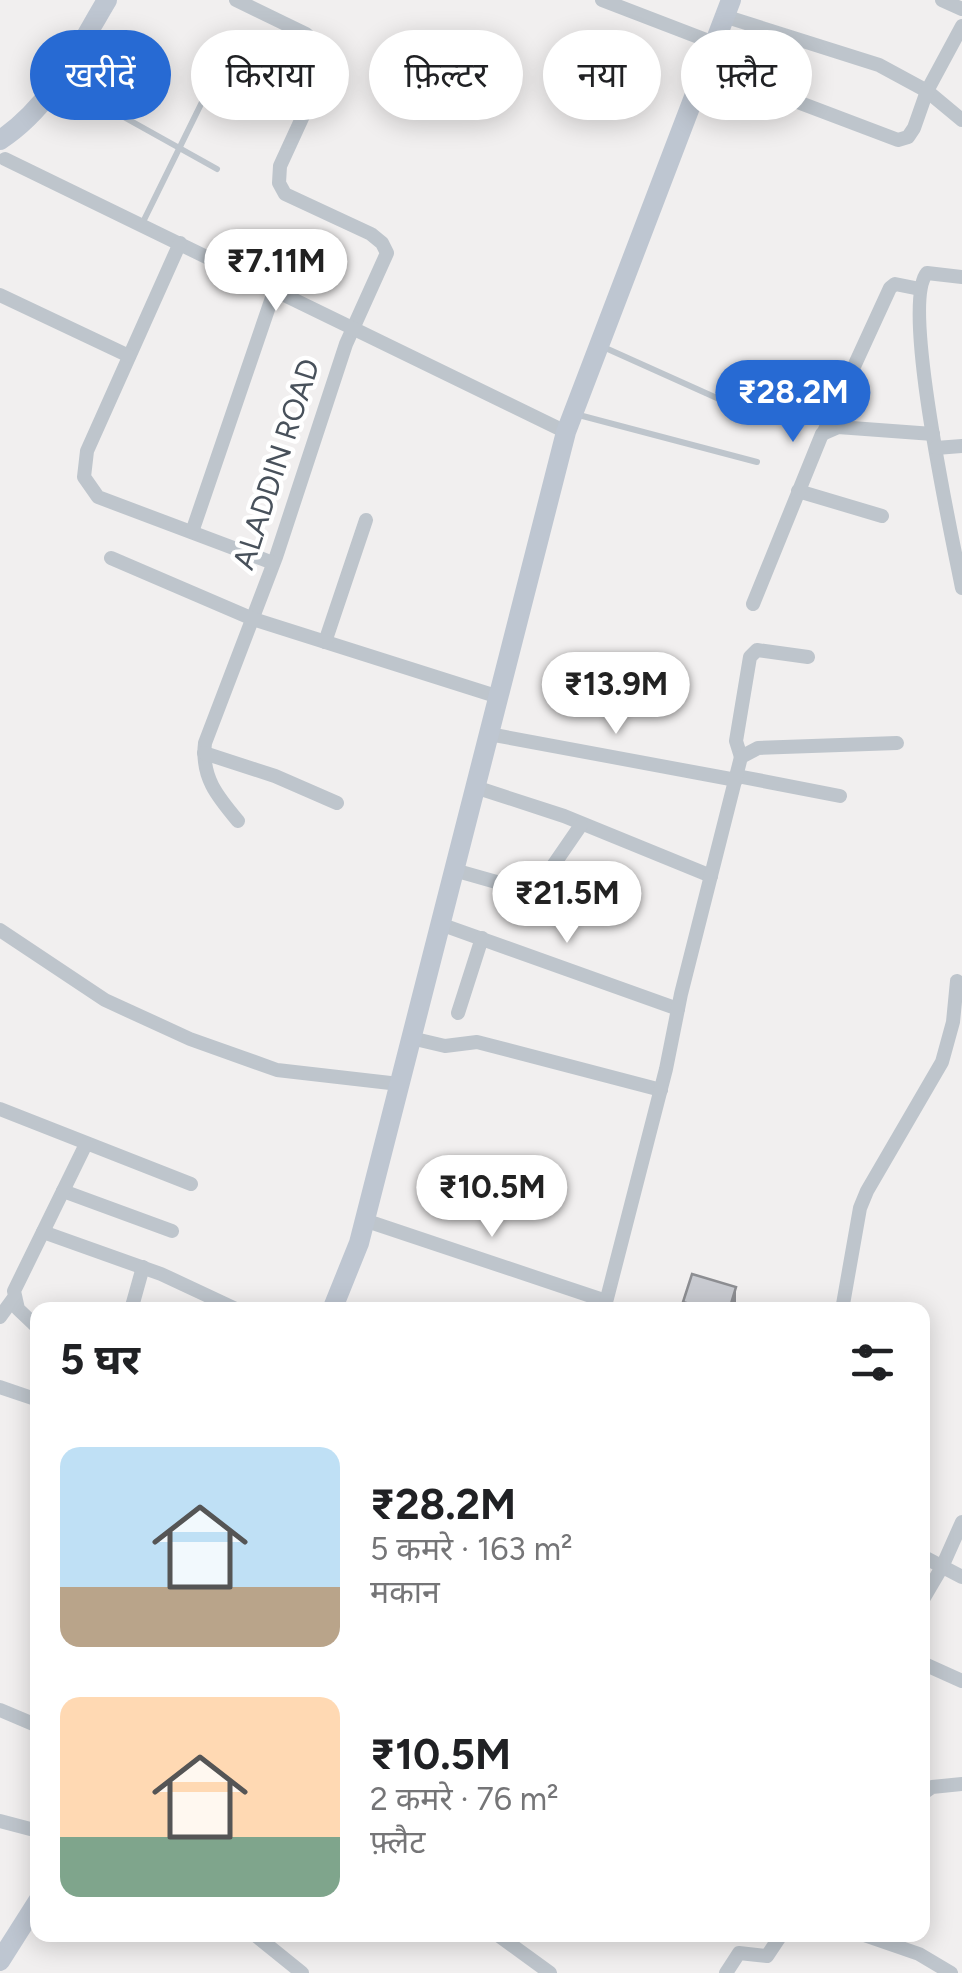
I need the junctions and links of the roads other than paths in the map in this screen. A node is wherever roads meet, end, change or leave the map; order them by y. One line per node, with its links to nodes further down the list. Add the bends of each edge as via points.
1 (107, 0): 8 (street)
2 (236, 0): 26 (street, ALADDIN ROAD, via 306,34 327,52 279,182 297,202 382,243 383,266)
3 (602, 0): 9 (street)
4 (942, 0): 6 (street)
5 (728, 8): 10 (street, via 880,65)
6 (962, 10)
7 (962, 26): 10 (street)
8 (89, 30)
9 (681, 30)
10 (927, 91): 11 (street, via 914,128 898,140); 16 (street)
11 (812, 107)
12 (30, 116): 18 (street)
13 (127, 120): 17 (lane)
14 (193, 120): 17 (lane)
15 (685, 120): 27 (street)
16 (962, 120)
17 (179, 149): 19 (lane); 20 (lane)
18 (4, 151): 20 (street)
19 (218, 169)
20 (141, 225): 21 (street)
21 (180, 244): 24 (street); 28 (street)
22 (962, 277): 23 (street, via 927,274)
23 (920, 289): 31 (street, via 890,288); 32 (street)
24 (275, 290): 26 (street); 39 (street)
25 (0, 295): 28 (street)
26 (353, 327): 30 (street); 41 (street, ALADDIN ROAD)
27 (600, 346): 29 (lane); 30 (street)
28 (130, 356): 39 (street, via 86,451 84,478 98,497)
29 (748, 412)
30 (570, 423): 34 (lane); 47 (street)
31 (822, 434): 32 (street, via 838,427); 35 (street)
32 (934, 442): 33 (street); 36 (street)
33 (962, 446)
34 (757, 462)
35 (798, 492): 37 (street); 43 (street)
36 (953, 502): 42 (street)
37 (882, 516)
38 (366, 520): 45 (street)
39 (192, 532): 41 (street)
40 (111, 558): 44 (street)
41 (273, 563): 44 (street, ALADDIN ROAD)
42 (962, 588)
43 (753, 604)
44 (253, 619): 45 (street); 50 (street, ALADDIN ROAD)
45 (324, 642): 47 (street)
46 (808, 658): 51 (street, via 757,650 750,656 736,741)
47 (499, 696): 48 (street)
48 (489, 734): 52 (street); 53 (street)
49 (897, 743): 51 (street, via 758,748)
50 (204, 753): 55 (street); 56 (street, via 210,788)
51 (741, 757): 52 (street)
52 (736, 778): 54 (street); 59 (street)
53 (476, 787): 57 (street); 58 (street)
54 (840, 796)
55 (337, 803)
56 (238, 821)
57 (582, 824): 58 (street, via 536,889); 59 (street)
58 (454, 870): 60 (street)
59 (711, 876): 64 (street)
60 (440, 924): 62 (street); 66 (street)
61 (0, 930): 67 (street, via 105,1000 173,1033 276,1070)
62 (482, 938): 64 (street); 65 (street)
63 (957, 981): 83 (street, via 942,1062 860,1208)
64 (678, 1009): 68 (street)
65 (458, 1012)
66 (411, 1038): 67 (street); 68 (street, via 445,1046 476,1042)
67 (399, 1084): 73 (street)
68 (661, 1090): 82 (street)
69 (0, 1109): 70 (street)
70 (86, 1144): 71 (street); 72 (street)
71 (191, 1184)
72 (63, 1191): 74 (street); 75 (street)
73 (364, 1220): 80 (street); 81 (street)
74 (172, 1231)
75 (43, 1232): 76 (street); 77 (street)
76 (143, 1267): 78 (street); 79 (street)
77 (13, 1298): 84 (street); 85 (street)
78 (134, 1302)
79 (220, 1302)
80 (335, 1302)
81 (594, 1302)
82 (606, 1302)
83 (843, 1302)
84 (0, 1316)
85 (30, 1321)
86 (0, 1387): 87 (street)
87 (30, 1394)
88 (962, 1522): 90 (street)
89 (930, 1560): 90 (street)
90 (942, 1566): 91 (street); 92 (street)
91 (962, 1577)
92 (930, 1587)
93 (930, 1667): 94 (street)
94 (962, 1681)
95 (0, 1710): 96 (street)
96 (30, 1723)
97 (962, 1784): 98 (street)
98 (930, 1788)
99 (0, 1821): 100 (street)
100 (30, 1830)
101 (30, 1914): 106 (street)
102 (264, 1942): 107 (street)
103 (508, 1942): 108 (street)
104 (776, 1942): 109 (street, via 767,1956 743,1951)
105 (884, 1942): 110 (street)
106 (0, 1961)
107 (302, 1973)
108 (550, 1973)
109 (726, 1973)
110 (951, 1973)

